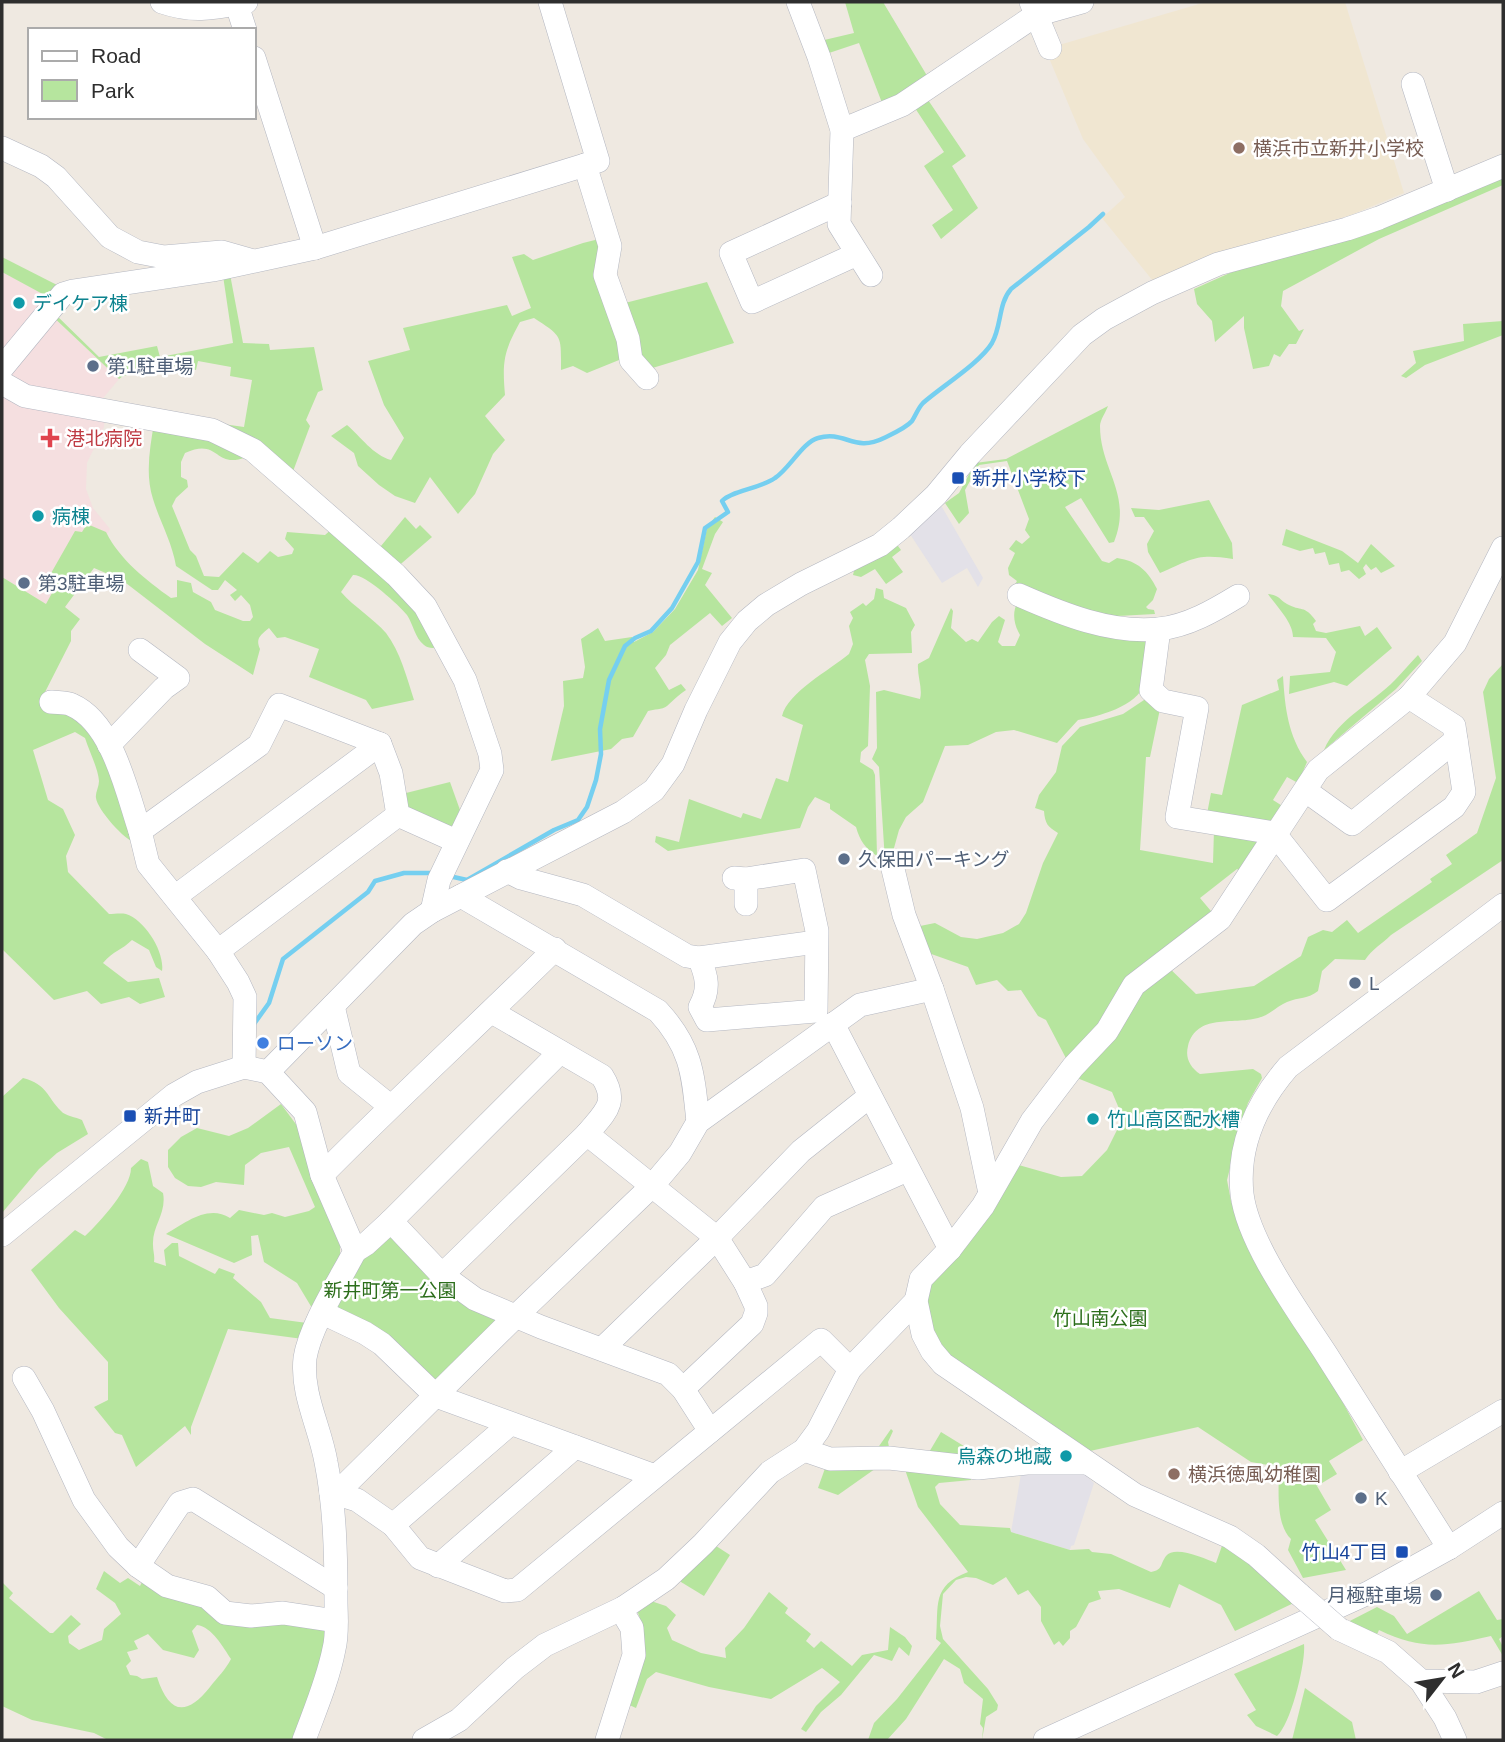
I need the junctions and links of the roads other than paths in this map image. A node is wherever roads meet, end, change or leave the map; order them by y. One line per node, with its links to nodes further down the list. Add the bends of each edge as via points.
1 (162, 2): 2 (street, via 200,10)
2 (239, 2): 7 (street)
3 (550, 2): 13 (street, via 598,161)
4 (798, 2): 11 (street)
5 (1082, 2): 6 (street)
6 (1033, 8): 8 (street); 11 (street, via 902,105)
7 (245, 28)
8 (1050, 48)
9 (256, 64): 17 (street)
10 (1413, 84): 15 (street)
11 (842, 130): 16 (street)
12 (2, 148): 19 (street, via 56,177 110,237 138,252 164,257 222,252)
13 (585, 165): 17 (street); 22 (street, via 610,246 605,275 631,360)
14 (1494, 170): 15 (street)
15 (1447, 190): 41 (street, via 1347,229 1218,264 1127,306 1082,335 901,528 880,545 801,584 747,621 730,642 673,764 654,790 623,812)
16 (840, 203): 18 (street, via 839,224); 18 (street, via 731,253 752,302)
17 (315, 248): 19 (street)
18 (857, 254): 20 (street)
19 (253, 261): 21 (street, via 63,294)
20 (871, 275)
21 (2, 368)
22 (647, 378)
23 (2, 383): 39 (street, via 25,396 212,430 253,450 397,575 425,606 465,680 490,754 488,781)
24 (1503, 548): 25 (street)
25 (1498, 573): 30 (street, via 1455,643)
26 (1019, 596): 28 (street, via 1064,615 1122,628)
27 (1238, 596): 28 (street, via 1211,612)
28 (1159, 629): 38 (street, via 1150,690 1163,701 1197,708 1177,817)
29 (140, 650): 34 (street, via 178,678)
30 (1409, 697): 32 (street, via 1454,726); 35 (street, via 1318,770)
31 (51, 702): 34 (street, via 71,704 86,714)
32 (1456, 740): 35 (street, via 1352,824); 38 (street, via 1464,792 1454,807 1327,900)
33 (380, 744): 36 (street, via 391,772); 37 (street, via 279,705 259,746); 42 (street)
34 (109, 745): 37 (street)
35 (1306, 791): 38 (street)
36 (398, 815): 39 (street); 49 (street)
37 (140, 831): 42 (street, via 148,864)
38 (1274, 833): 65 (street, via 1220,919 1134,985 1107,1031 1032,1121)
39 (456, 841): 46 (street)
40 (892, 865): 51 (street, via 904,915)
41 (507, 872): 43 (street); 50 (street, via 583,895 687,956)
42 (176, 896): 49 (street)
43 (461, 896): 46 (street); 48 (street)
44 (746, 904): 47 (street, via 740,879 804,870)
45 (1503, 905): 87 (street, via 1288,1068 1262,1101 1244,1148 1242,1193 1255,1239)
46 (432, 911): 52 (street)
47 (816, 942): 50 (street); 50 (street, via 816,1011 707,1020 700,1007 707,994)
48 (555, 949): 53 (street); 60 (street, via 659,1011 673,1027 688,1054)
49 (218, 951): 56 (street, via 245,997)
50 (699, 958)
51 (932, 989): 54 (street, via 860,1005); 65 (street, via 972,1108)
52 (333, 1006): 57 (street); 59 (street, via 349,1073)
53 (492, 1012): 55 (street); 59 (street)
54 (833, 1024): 58 (street); 60 (street)
55 (560, 1052): 61 (street, via 602,1076 610,1089 603,1114); 66 (street)
56 (244, 1066): 57 (street); 67 (street, via 174,1095)
57 (268, 1072): 63 (street, via 305,1112)
58 (870, 1096): 62 (street); 68 (street, via 801,1151)
59 (390, 1105): 63 (street)
60 (698, 1122): 64 (street)
61 (587, 1133): 64 (street); 71 (street)
62 (907, 1170): 69 (street); 72 (street, via 824,1207 765,1275)
63 (322, 1175): 70 (street)
64 (653, 1185): 68 (street); 75 (street)
65 (990, 1193): 69 (street)
66 (391, 1221): 70 (street); 71 (street)
67 (2, 1235)
68 (717, 1238): 72 (street); 76 (street)
69 (950, 1249): 73 (street, via 921,1279)
70 (355, 1251): 74 (street)
71 (442, 1275): 75 (street, via 475,1299)
72 (745, 1282): 79 (street, via 756,1306 752,1324)
73 (916, 1301): 77 (street); 86 (street, via 923,1334 943,1364)
74 (323, 1313): 80 (street, via 382,1344); 89 (street, via 308,1348 305,1382)
75 (516, 1316): 76 (street); 80 (street)
76 (602, 1349): 79 (street, via 668,1374)
77 (850, 1368): 83 (street, via 821,1340); 85 (street)
78 (24, 1378): 93 (street, via 83,1500)
79 (682, 1389): 83 (street)
80 (436, 1396): 82 (street); 89 (street, via 347,1483)
81 (1503, 1410): 87 (street)
82 (510, 1424): 84 (street); 91 (street)
83 (710, 1431): 88 (street)
84 (575, 1447): 88 (street); 94 (street)
85 (804, 1450): 86 (street, via 830,1459 889,1458 978,1468 1027,1462); 96 (street, via 770,1472 666,1579)
86 (1087, 1463): 99 (street, bridge, via 1135,1496 1230,1537 1339,1629 1388,1652)
87 (1401, 1472): 92 (street)
88 (654, 1476): 94 (street, via 517,1590 505,1591)
89 (331, 1492): 91 (street, via 357,1500); 95 (street)
90 (1503, 1513): 92 (street)
91 (393, 1525): 94 (street, via 420,1558)
92 (1449, 1548): 103 (street, via 1368,1593)
93 (138, 1566): 95 (street, via 180,1503 193,1499); 97 (street, via 167,1586 207,1597 225,1613 283,1613)
94 (438, 1566)
95 (336, 1588): 97 (street)
96 (624, 1608): 101 (street, via 545,1645 459,1720); 102 (street, via 632,1628 634,1655)
97 (336, 1621): 100 (street, via 335,1646)
98 (1503, 1673): 99 (street, via 1476,1682)
99 (1421, 1681): 104 (street)
100 (304, 1740)
101 (424, 1740)
102 (607, 1740)
103 (1045, 1740)
104 (1455, 1740)

